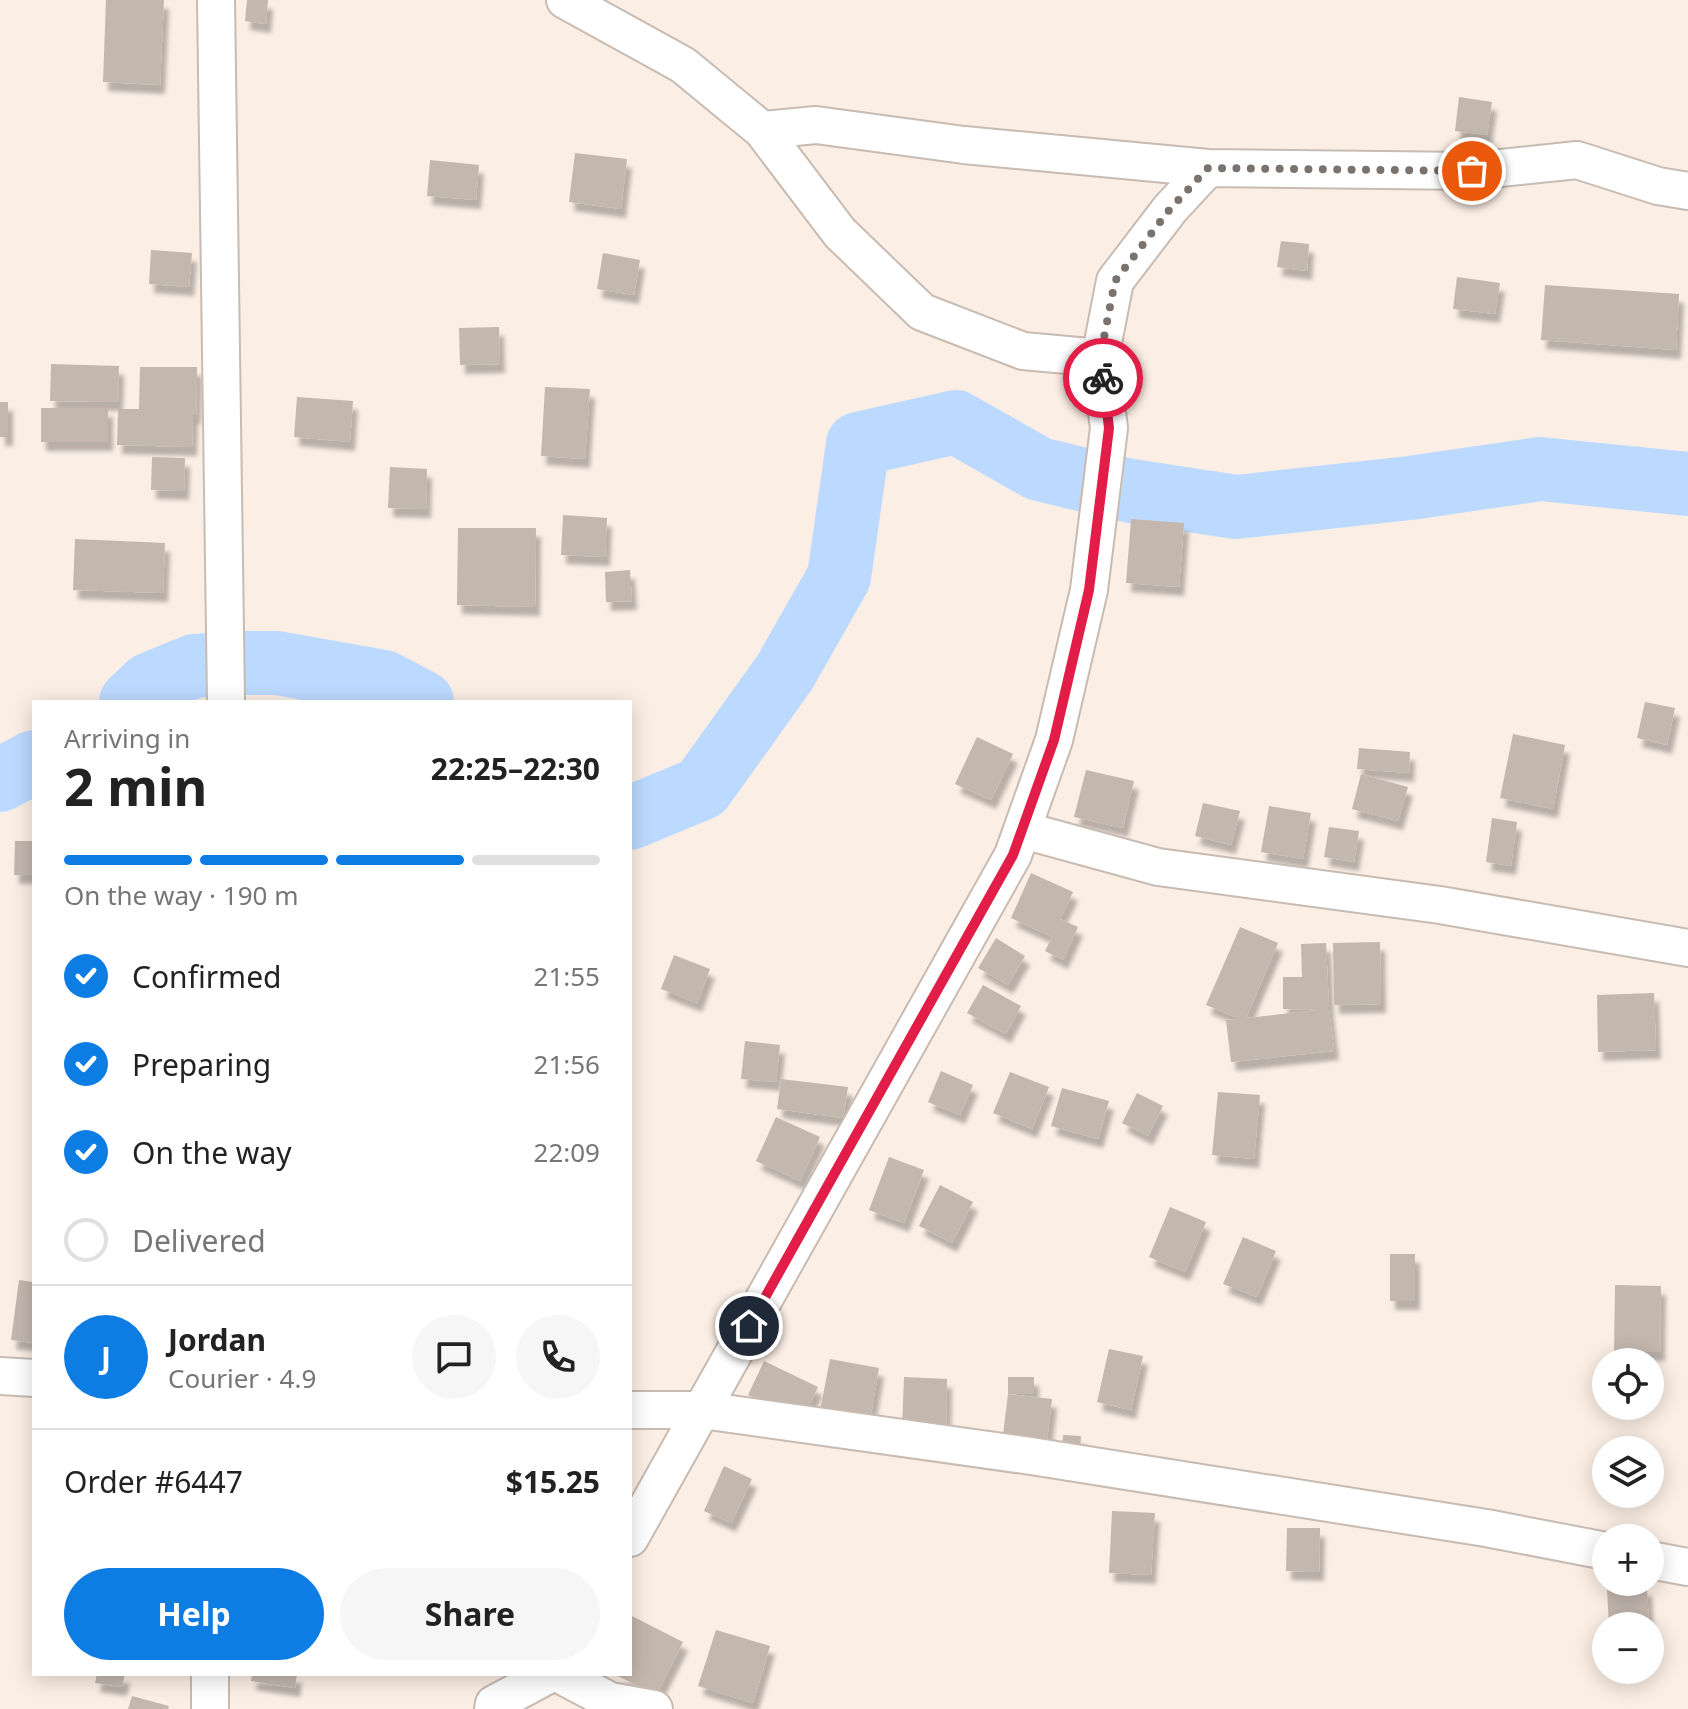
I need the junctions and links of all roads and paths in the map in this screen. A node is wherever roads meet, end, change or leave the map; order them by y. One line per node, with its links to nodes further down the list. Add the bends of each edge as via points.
1 (216, 0): 7 (street)
2 (565, 0): 3 (street, via 683,65)
3 (762, 130): 4 (street, via 816,125); 6 (street, via 840,233 922,312 1023,351)
4 (1208, 168): 5 (street, via 1472,171 1577,160); 6 (street, via 1115,281)
5 (1688, 191)
6 (1100, 358): 8 (street, via 1109,428 1089,590 1054,740)
7 (226, 700)
8 (1023, 830): 9 (street, via 1158,867 1440,905); 13 (street)
9 (1688, 948)
10 (0, 1376): 11 (street)
11 (32, 1378)
12 (632, 1410): 13 (street)
13 (702, 1410): 14 (street); 15 (street, via 1046,1458)
14 (632, 1534)
15 (1592, 1548)
16 (1664, 1563): 17 (street)
17 (1688, 1567)
18 (210, 1676): 21 (street)
19 (546, 1676): 22 (street)
20 (563, 1676): 23 (street, via 610,1701)
21 (210, 1709)
22 (493, 1709)
23 (654, 1709)

